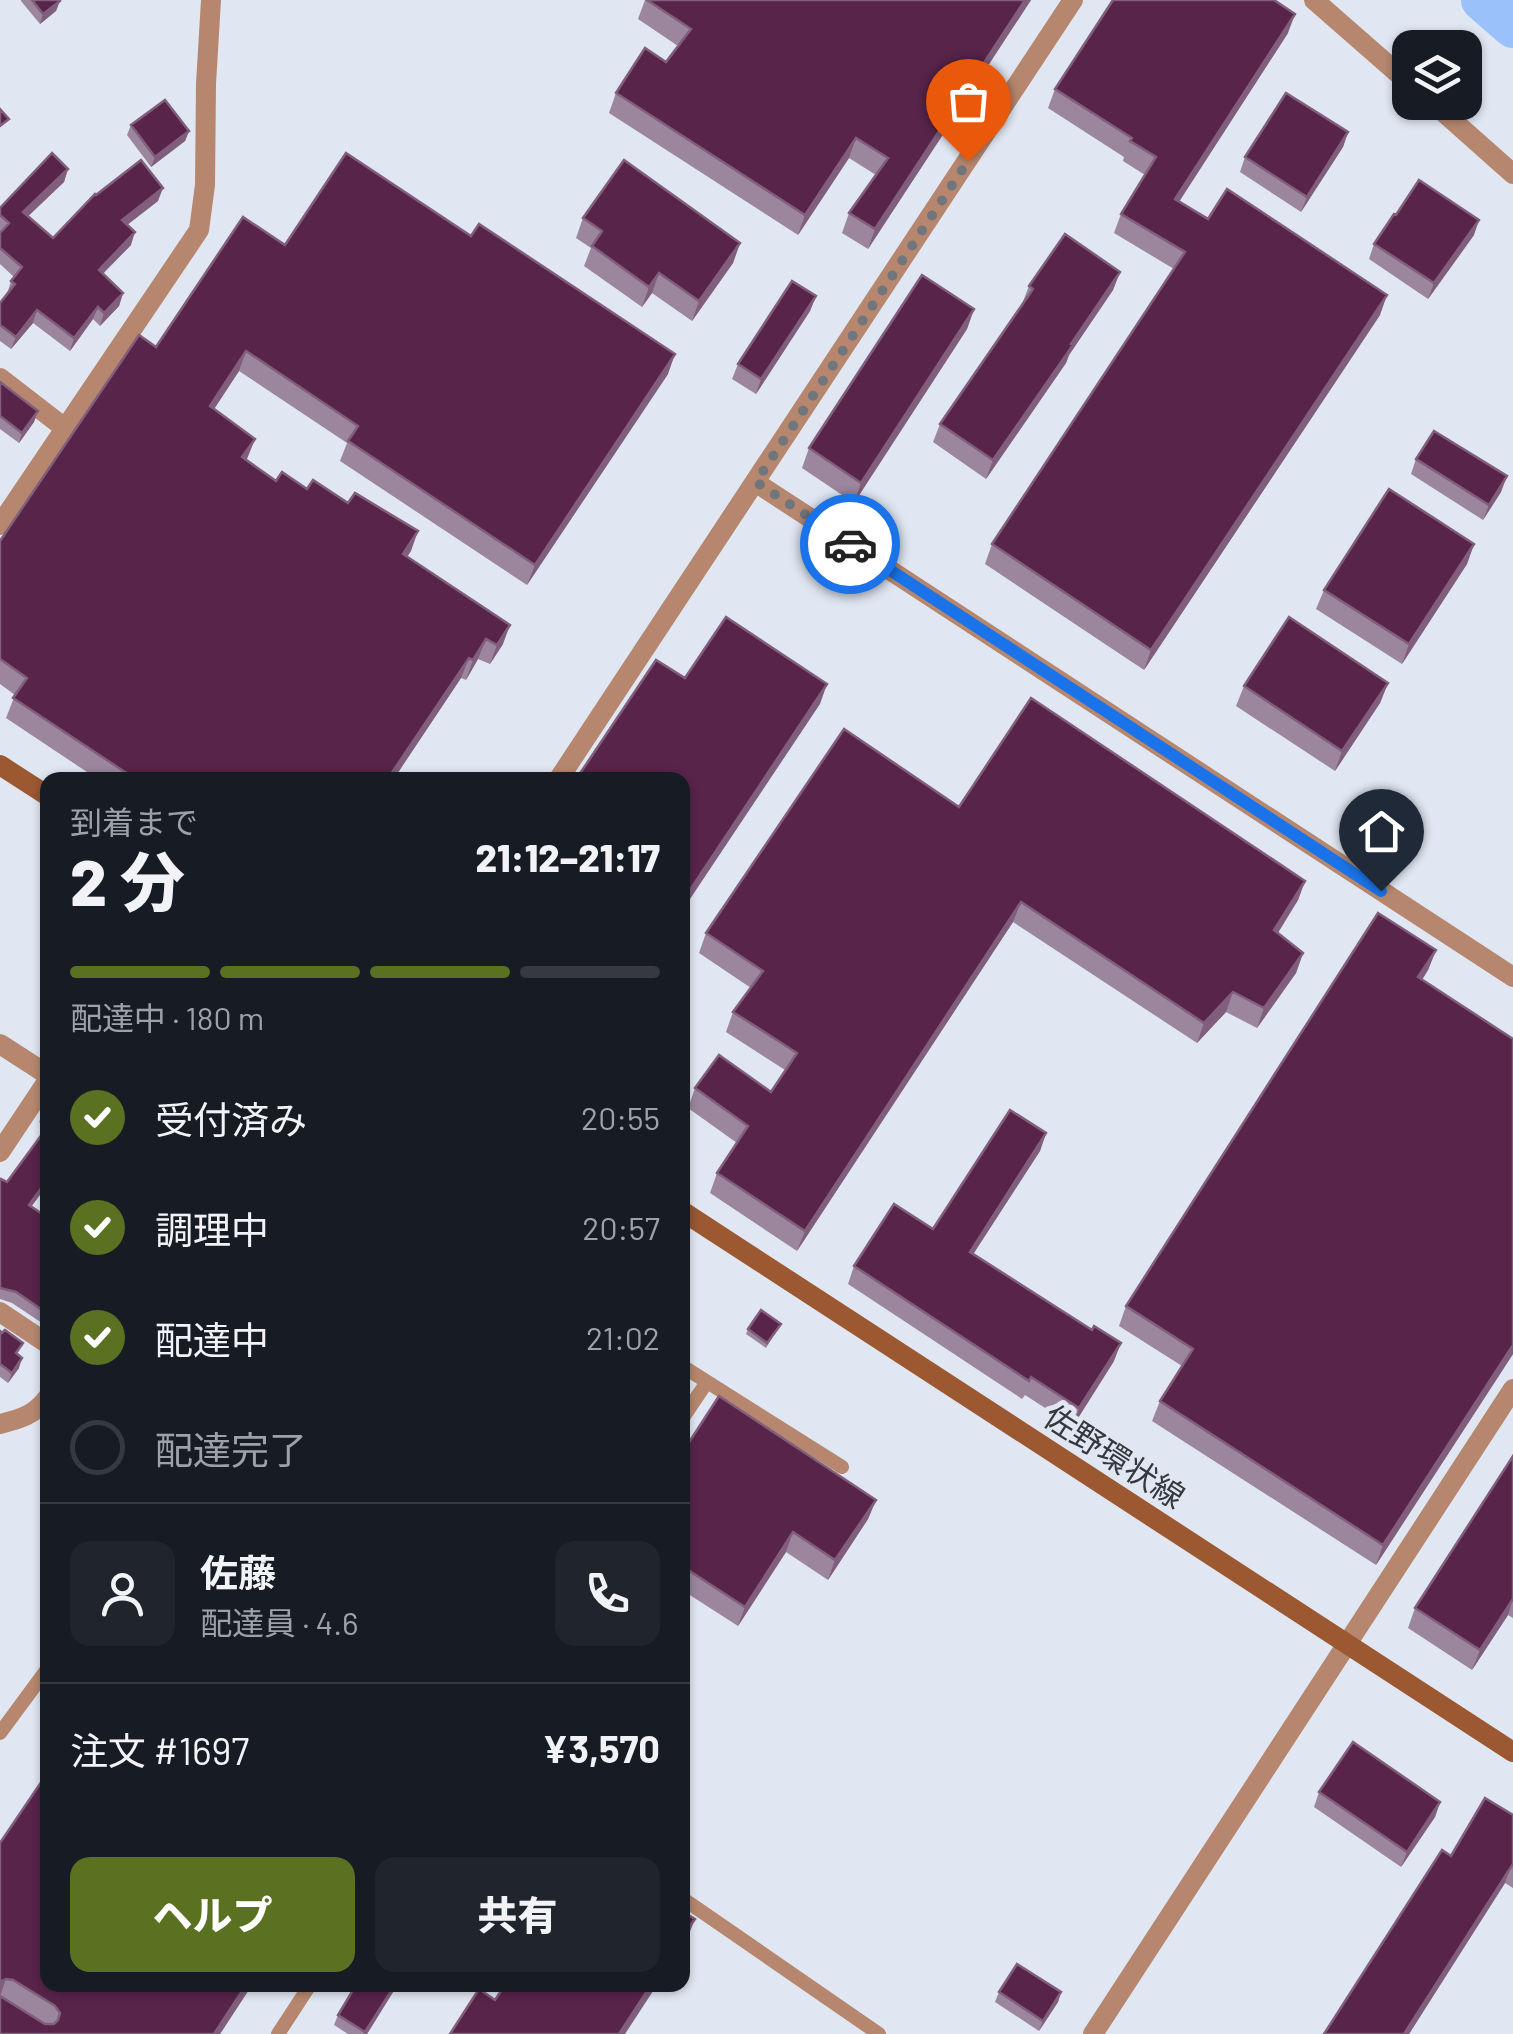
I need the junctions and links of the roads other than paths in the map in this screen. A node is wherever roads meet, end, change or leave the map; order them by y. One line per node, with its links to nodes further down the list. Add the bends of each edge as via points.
1 (210, 0): 8 (street, via 198,230)
2 (1074, 0): 9 (street)
3 (1314, 0): 4 (street)
4 (1392, 68)
5 (1452, 120): 6 (street)
6 (1513, 174)
7 (0, 378): 8 (street)
8 (66, 429): 10 (street)
9 (756, 482): 12 (street); 14 (street)
10 (0, 524)
11 (0, 765): 13 (main road)
12 (563, 772)
13 (40, 791)
14 (1513, 977)
15 (0, 1044): 16 (street)
16 (40, 1072)
17 (40, 1090): 18 (street)
18 (0, 1152)
19 (690, 1216): 29 (main road, 佐野環状線)
20 (0, 1312): 21 (street)
21 (40, 1339)
22 (690, 1371): 23 (lane)
23 (707, 1382): 26 (lane); 28 (lane)
24 (1513, 1389): 29 (street)
25 (40, 1408): 27 (street)
26 (690, 1408)
27 (0, 1424)
28 (842, 1467)
29 (1348, 1644): 32 (main road, 佐野環状線); 37 (street)
30 (40, 1679): 31 (lane)
31 (0, 1733)
32 (1513, 1752)
33 (690, 1904): 36 (lane)
34 (305, 1992): 35 (lane)
35 (278, 2034)
36 (879, 2034)
37 (1094, 2034)

